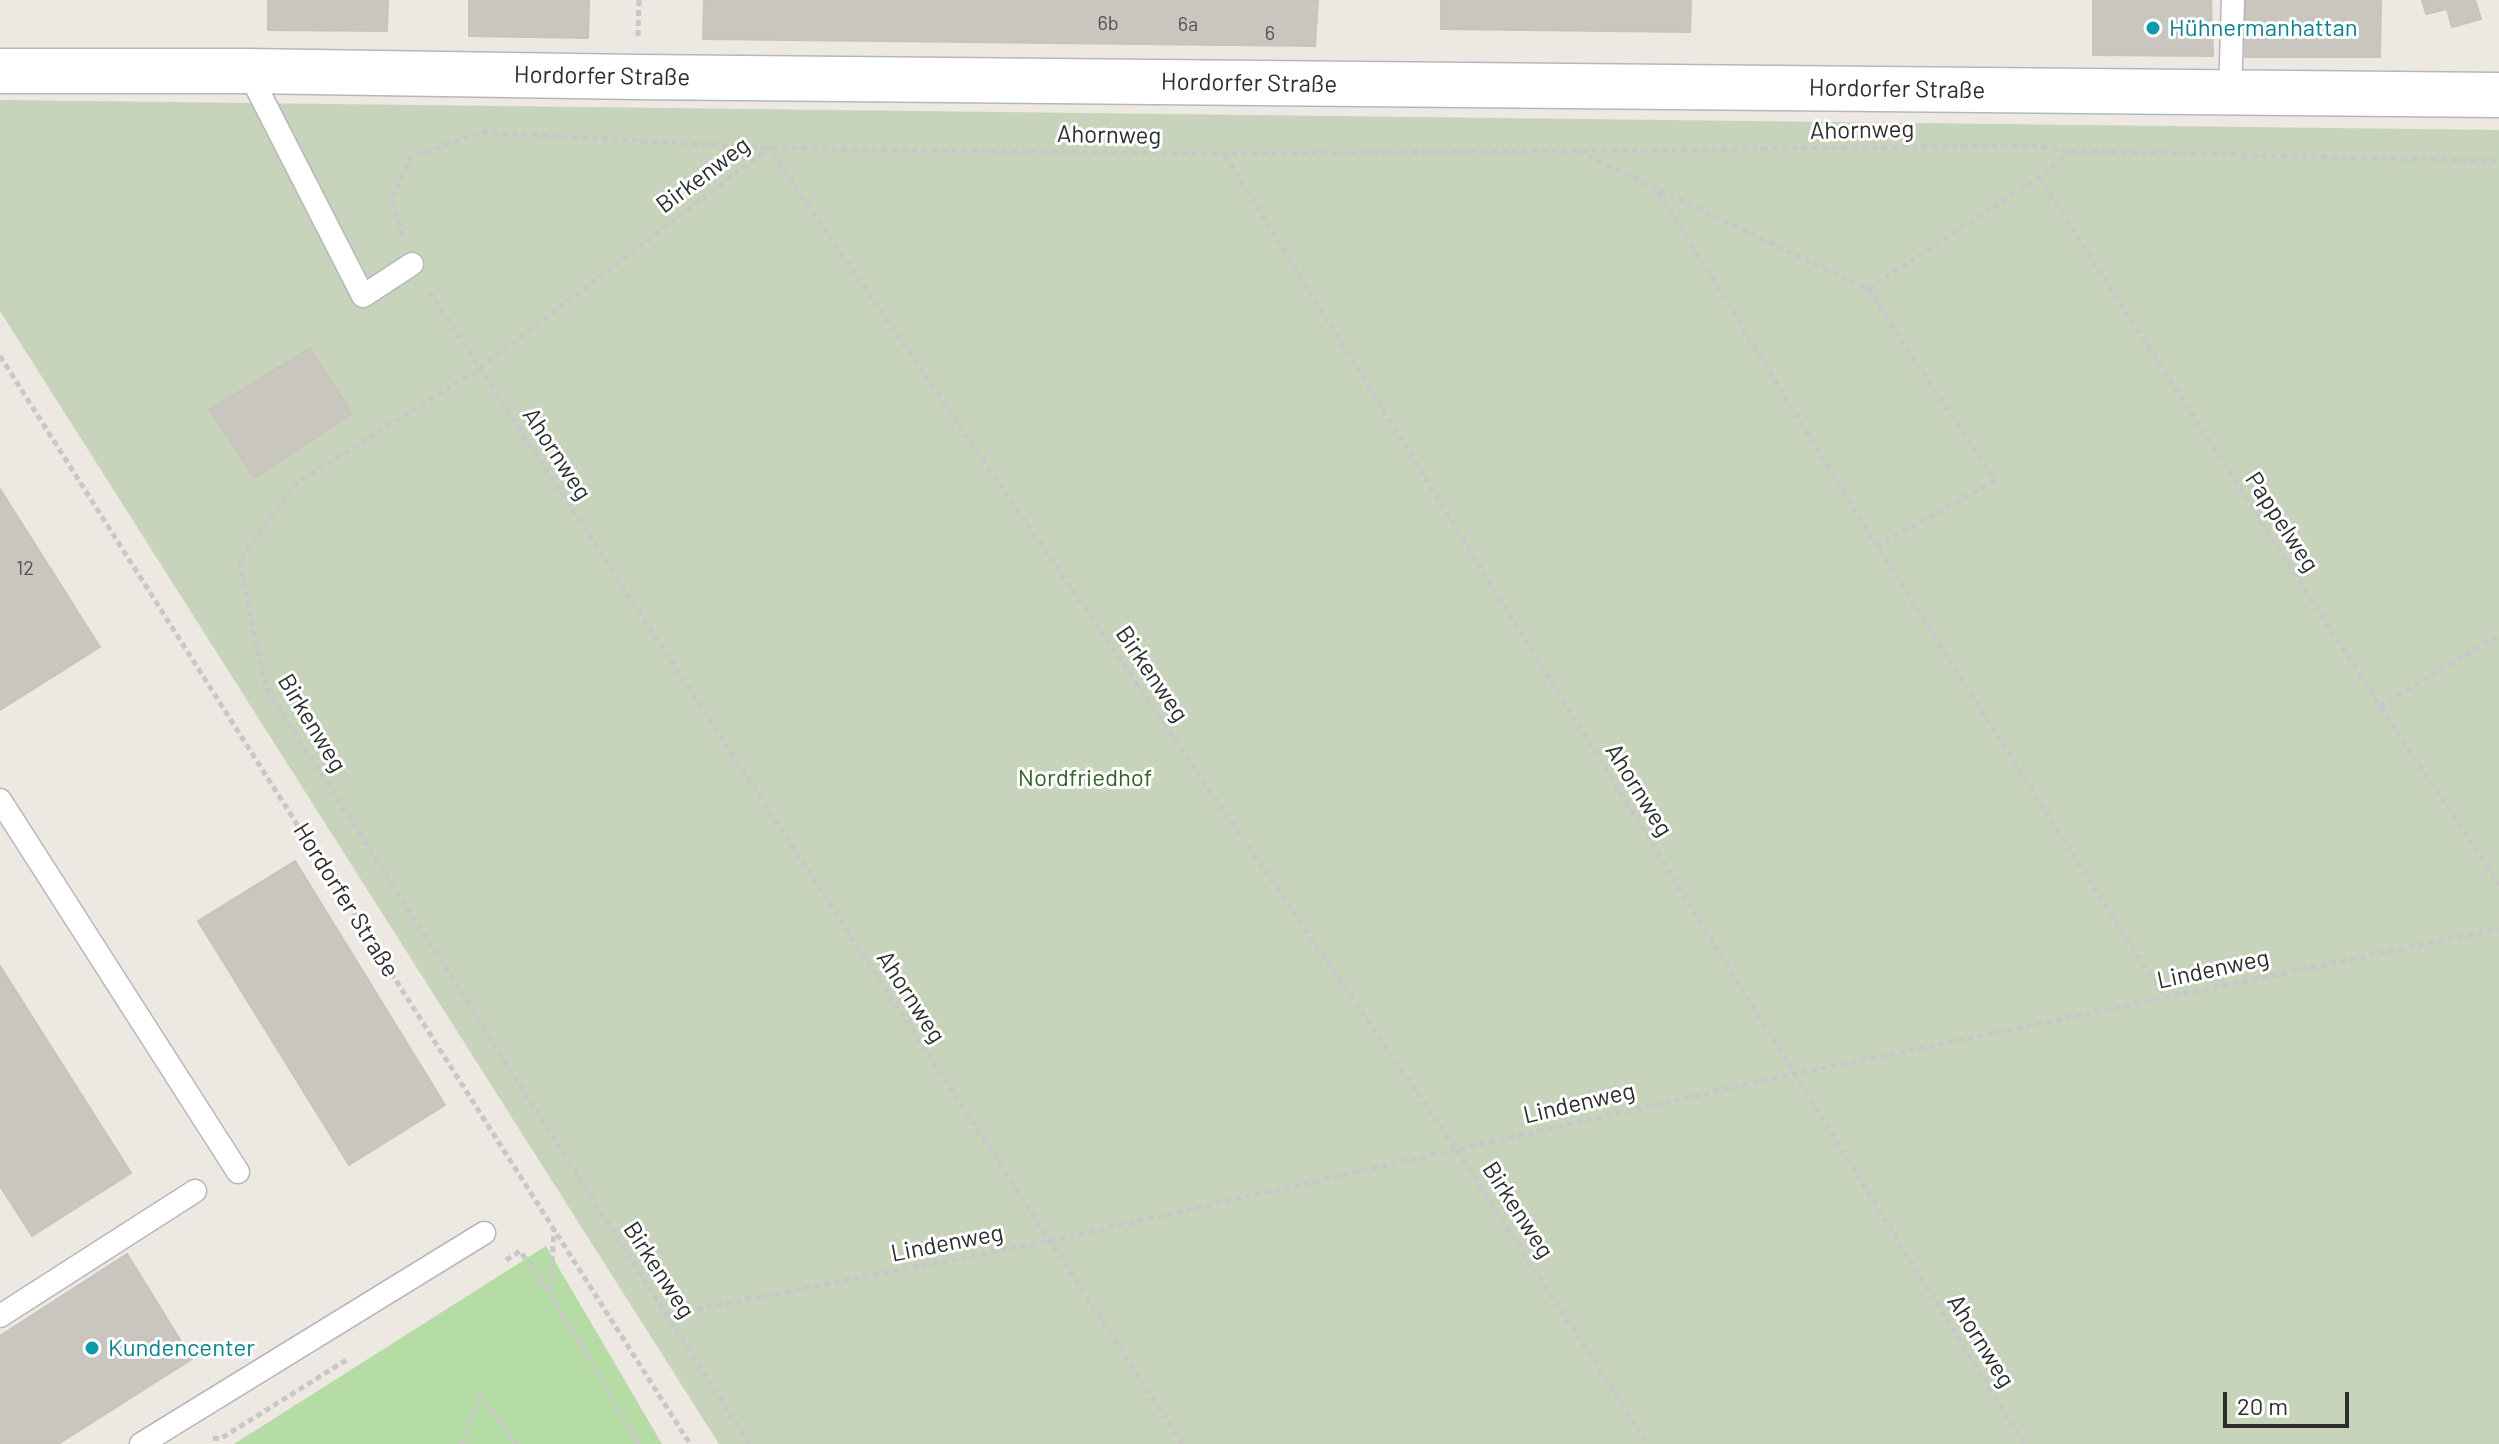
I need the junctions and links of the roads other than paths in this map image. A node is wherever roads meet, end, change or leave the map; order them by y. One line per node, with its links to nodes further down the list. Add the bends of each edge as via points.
1 (2233, 0): 4 (lane)
2 (0, 71): 3 (street, Hordorfer Straße)
3 (248, 71): 4 (street, Hordorfer Straße); 6 (lane, via 363,296)
4 (2230, 92): 5 (street, Hordorfer Straße)
5 (2499, 95)
6 (412, 264)
7 (0, 800): 8 (lane)
8 (238, 1172)
9 (195, 1191): 11 (lane)
10 (484, 1233): 12 (lane)
11 (0, 1316)
12 (141, 1444)

